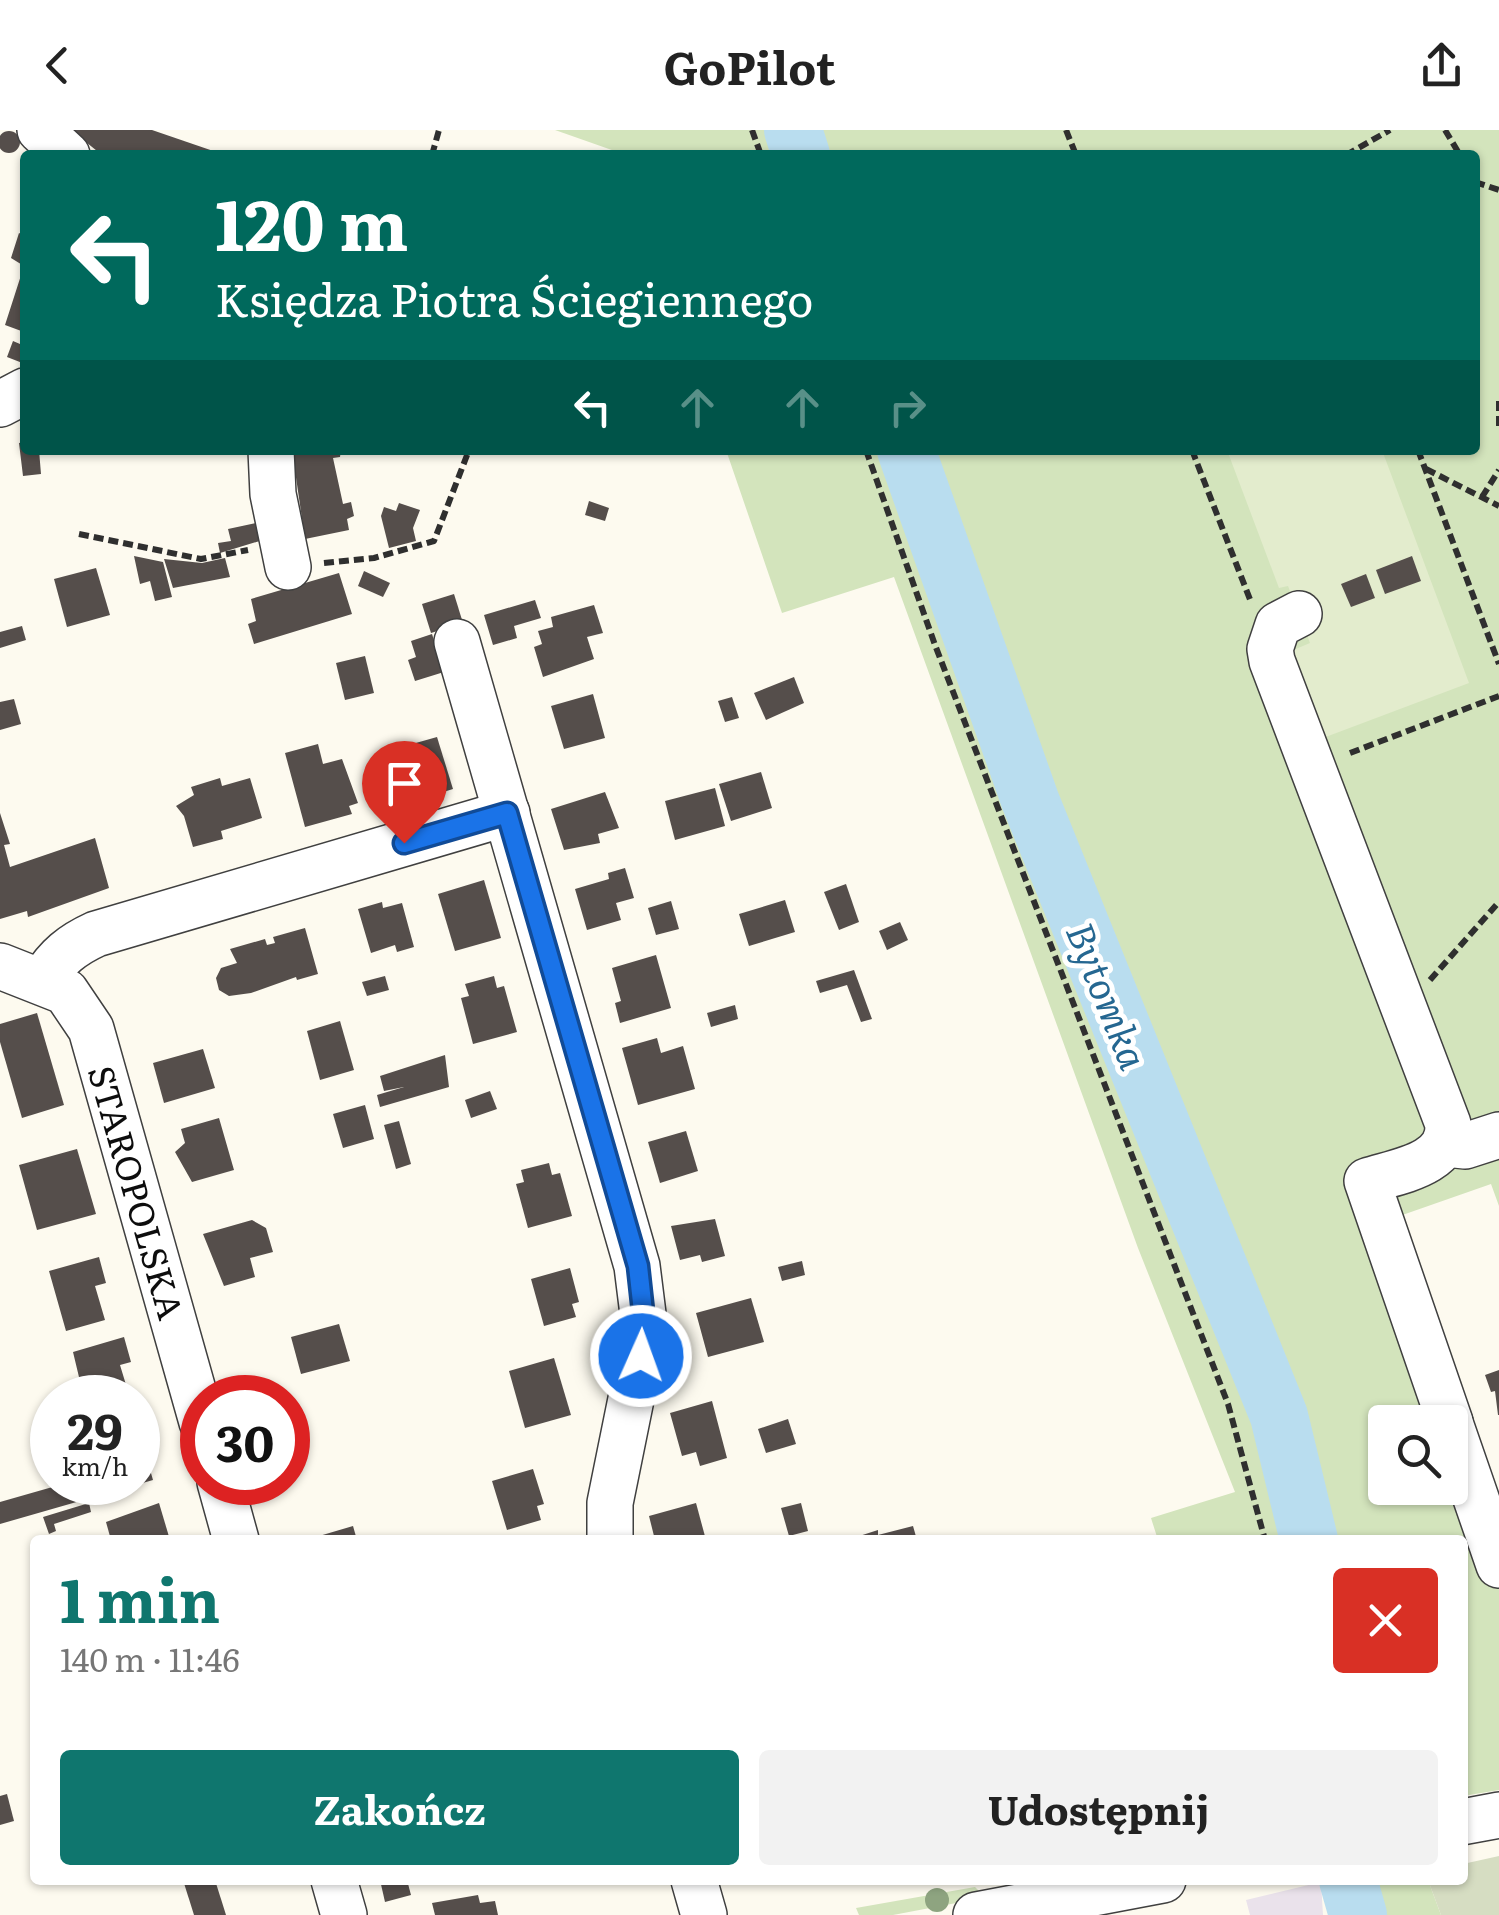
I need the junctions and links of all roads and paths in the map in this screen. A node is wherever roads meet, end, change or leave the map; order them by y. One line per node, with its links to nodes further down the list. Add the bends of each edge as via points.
1 (40, 130): 3 (street)
2 (1390, 130): 4 (path)
3 (62, 150)
4 (1355, 150)
5 (1499, 402): 6 (path)
6 (1499, 430)
7 (271, 455): 17 (street)
8 (467, 455): 17 (path, via 434,541 374,558)
9 (868, 455): 37 (path, via 1228,1404)
10 (1194, 455): 20 (path)
11 (1420, 455): 12 (path)
12 (1425, 468): 14 (path); 21 (path)
13 (1499, 470): 14 (path)
14 (1482, 497): 15 (path)
15 (1499, 506)
16 (79, 534): 17 (path, via 202,559)
17 (270, 558)
18 (1300, 614): 20 (street, via 1278,625)
19 (457, 642): 24 (street)
20 (1270, 648): 28 (street)
21 (1499, 664)
22 (1499, 696): 23 (path)
23 (1350, 753)
24 (507, 813): 27 (street, via 96,934 74,944); 36 (street, via 638,1266 645,1330 610,1503)
25 (1499, 902): 28 (path)
26 (0, 966): 27 (street)
27 (43, 980): 31 (street, STAROPOLSKA, via 66,992 91,1029)
28 (1404, 1007): 30 (street, via 1448,1124)
29 (1499, 1135): 30 (street, via 1465,1146)
30 (1446, 1144): 32 (street, via 1432,1159 1367,1181)
31 (189, 1375)
32 (1444, 1405)
33 (1468, 1475): 38 (street)
34 (226, 1505): 35 (street)
35 (235, 1535)
36 (610, 1535)
37 (1264, 1535)
38 (1499, 1565)
39 (1499, 1815): 40 (street)
40 (1468, 1821)
41 (335, 1885): 44 (street)
42 (695, 1885): 45 (street)
43 (1136, 1885): 46 (street)
44 (344, 1915)
45 (704, 1915)
46 (976, 1915)

